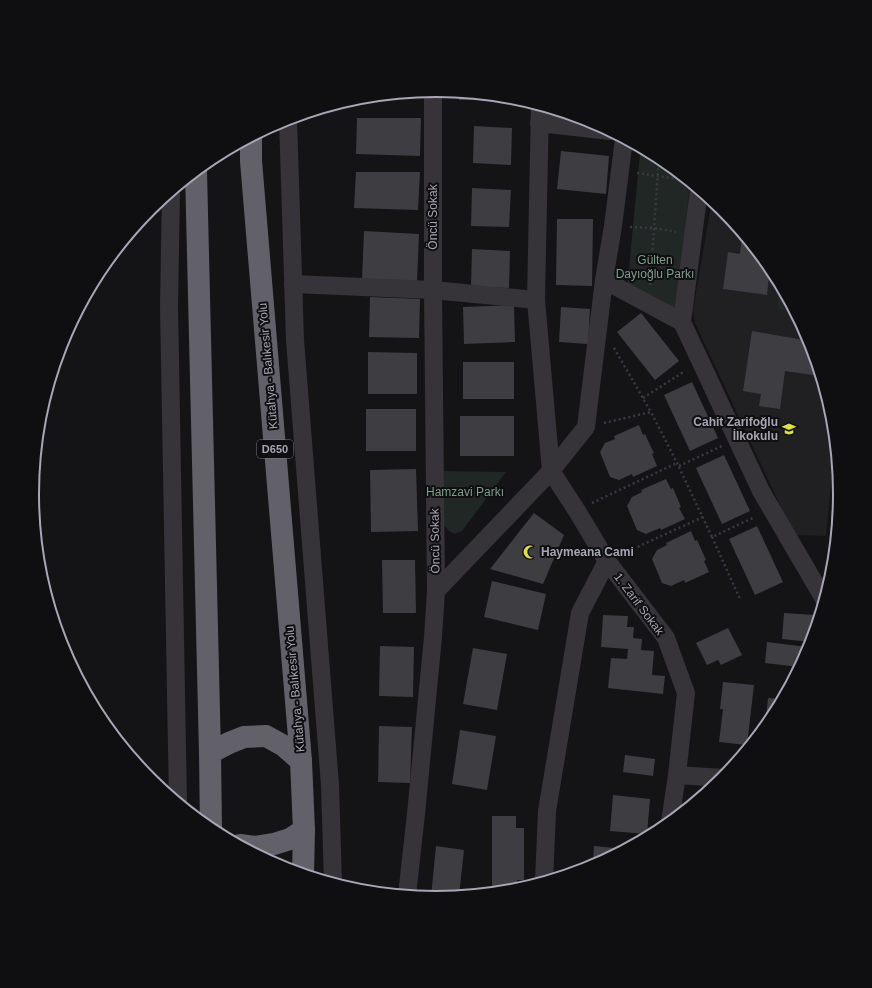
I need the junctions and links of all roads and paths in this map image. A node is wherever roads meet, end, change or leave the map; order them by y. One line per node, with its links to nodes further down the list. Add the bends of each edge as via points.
1 (433, 97): 21 (street, Öncü Sokak)
2 (540, 111): 3 (street)
3 (539, 123): 5 (street); 22 (street)
4 (288, 125): 19 (street)
5 (592, 129)
6 (251, 143): 42 (highway, Kütahya - Balıkesir Yolu / D650)
7 (623, 144): 9 (street)
8 (658, 165): 10 (path)
9 (620, 172): 10 (path); 15 (street)
10 (658, 176): 12 (path); 16 (path)
11 (196, 177): 41 (highway)
12 (678, 179)
13 (698, 196): 23 (street)
14 (171, 199): 45 (street, via 169,306)
15 (613, 226): 16 (path); 18 (street)
16 (654, 228): 17 (path); 20 (path, via 650,286)
17 (681, 233)
18 (604, 280): 23 (street); 28 (street)
19 (293, 284): 21 (street); 52 (street, via 295,340 330,785)
20 (655, 289)
21 (433, 290): 22 (street); 38 (street, Öncü Sokak)
22 (536, 300): 32 (street)
23 (682, 322): 25 (street)
24 (613, 348): 26 (path)
25 (701, 362): 26 (path); 29 (street)
26 (643, 398): 27 (path)
27 (651, 412): 28 (path); 30 (path)
28 (586, 427): 32 (street)
29 (737, 439): 31 (path); 34 (street)
30 (677, 463): 31 (path); 33 (path)
31 (679, 466): 35 (path)
32 (551, 471): 33 (street, 1. Zarif Sokak); 38 (street)
33 (577, 510): 37 (street, 1. Zarif Sokak)
34 (772, 510): 36 (path); 39 (street)
35 (703, 517): 36 (path); 37 (path)
36 (712, 537): 40 (path)
37 (607, 561): 43 (street, 1. Zarif Sokak, via 666,638 686,693); 51 (street, via 580,613 547,812)
38 (436, 591): 53 (street, Öncü Sokak)
39 (820, 592)
40 (740, 599)
41 (210, 753): 42 (highway, Kütahya - Balıkesir Yolu, via 244,737 266,736 284,746); 47 (highway)
42 (301, 762): 48 (highway, Kütahya - Balıkesir Yolu)
43 (677, 775): 44 (street); 46 (street, 1. Zarif Sokak)
44 (714, 777)
45 (178, 795)
46 (671, 814)
47 (211, 821)
48 (304, 830): 49 (highway, via 274,844); 50 (highway, Kütahya - Balıkesir Yolu)
49 (254, 847)
50 (303, 868)
51 (544, 876)
52 (333, 877)
53 (408, 890)

